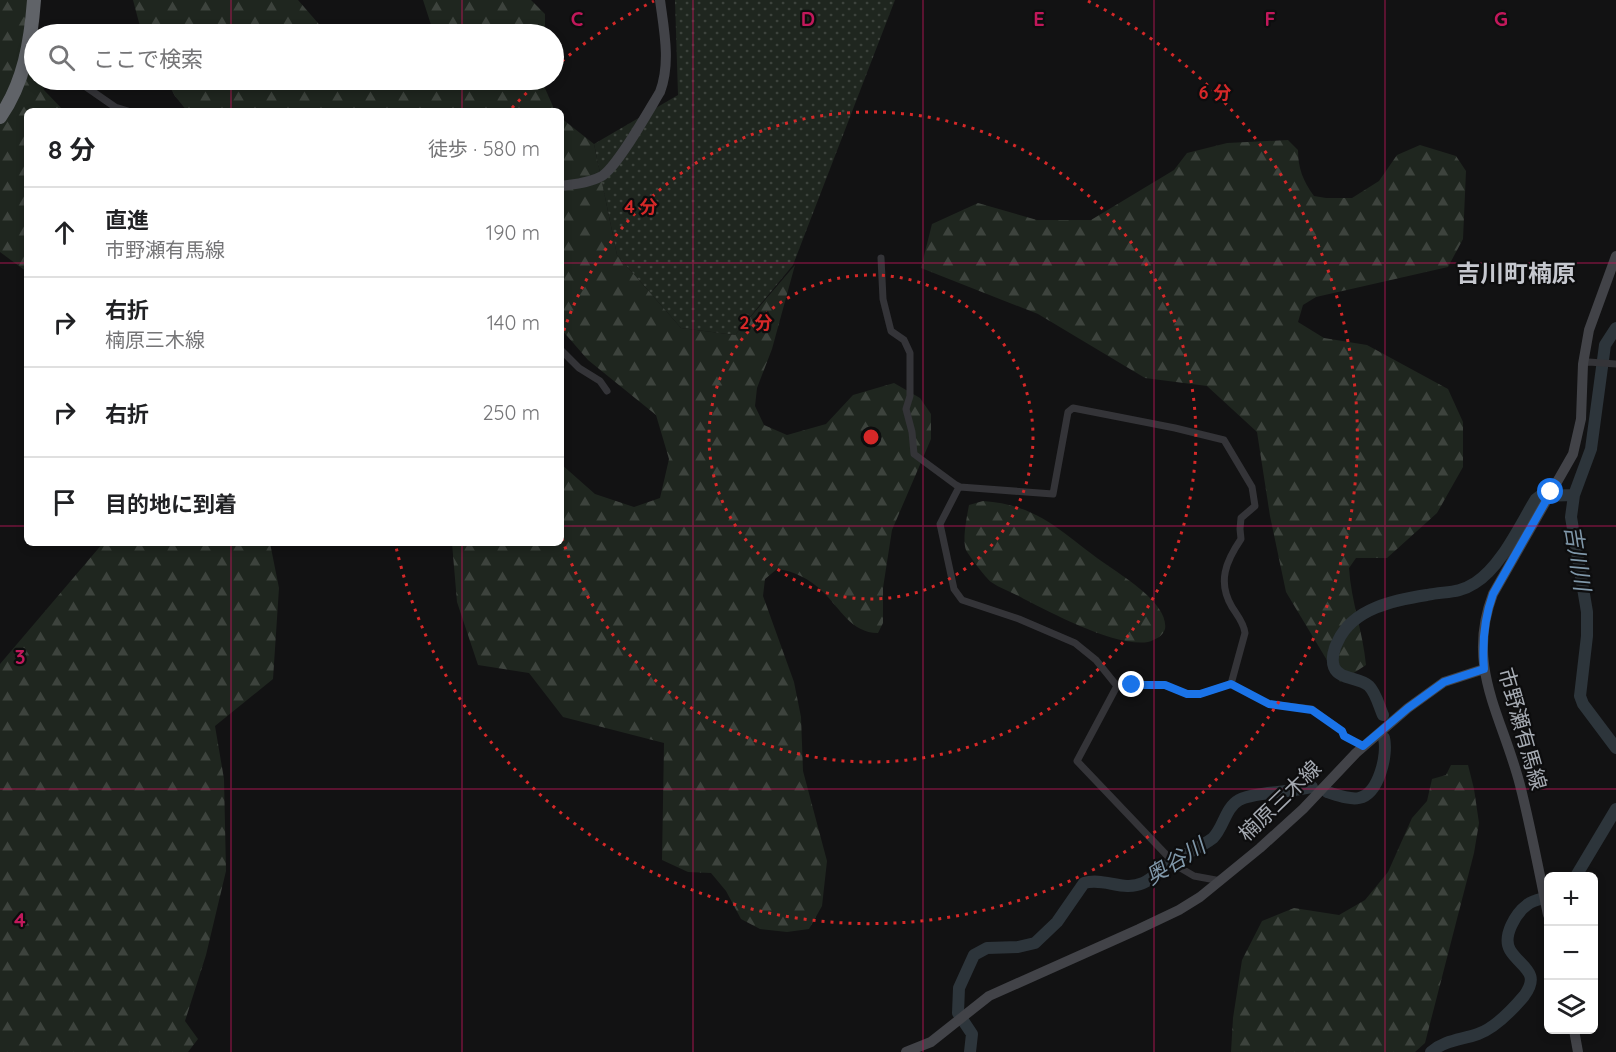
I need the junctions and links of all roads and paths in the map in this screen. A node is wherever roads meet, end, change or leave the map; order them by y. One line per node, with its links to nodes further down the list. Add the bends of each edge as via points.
1 (34, 0): 3 (highway)
2 (660, 0): 8 (main road, via 666,62 660,92 608,171)
3 (32, 24)
4 (24, 74): 7 (highway)
5 (90, 90): 6 (street)
6 (118, 108)
7 (0, 117)
8 (564, 185)
9 (1616, 256): 12 (main road, 市野瀬有馬線, via 1591,321)
10 (882, 258): 15 (street, via 884,299 891,331 904,340 910,353 910,396 906,409 914,454)
11 (564, 354): 14 (street)
12 (1586, 363): 13 (street); 16 (main road, 市野瀬有馬線, via 1573,454 1488,609)
13 (1616, 364)
14 (607, 391)
15 (959, 487): 17 (street, via 1053,494 1068,412 1073,408 1222,439 1252,487 1255,506 1241,518 1241,539 1225,568 1226,593 1245,633); 18 (street, via 940,524 954,590 962,600 1075,643 1096,660)
16 (1484, 669): 19 (main road, 楠原三木線, via 1444,682); 21 (main road, 市野瀬有馬線, via 1520,785)
17 (1231, 684): 18 (street, via 1200,694 1187,694 1165,685); 19 (street, via 1269,704 1312,710)
18 (1117, 686): 20 (street, via 1077,761 1177,866 1194,876)
19 (1363, 746): 20 (main road, 楠原三木線, via 1303,809)
20 (1221, 881): 23 (main road, 楠原三木線, via 1179,910 989,996 931,1042)
21 (1544, 895)
22 (1575, 1034): 24 (main road)
23 (906, 1052)
24 (1578, 1052)

